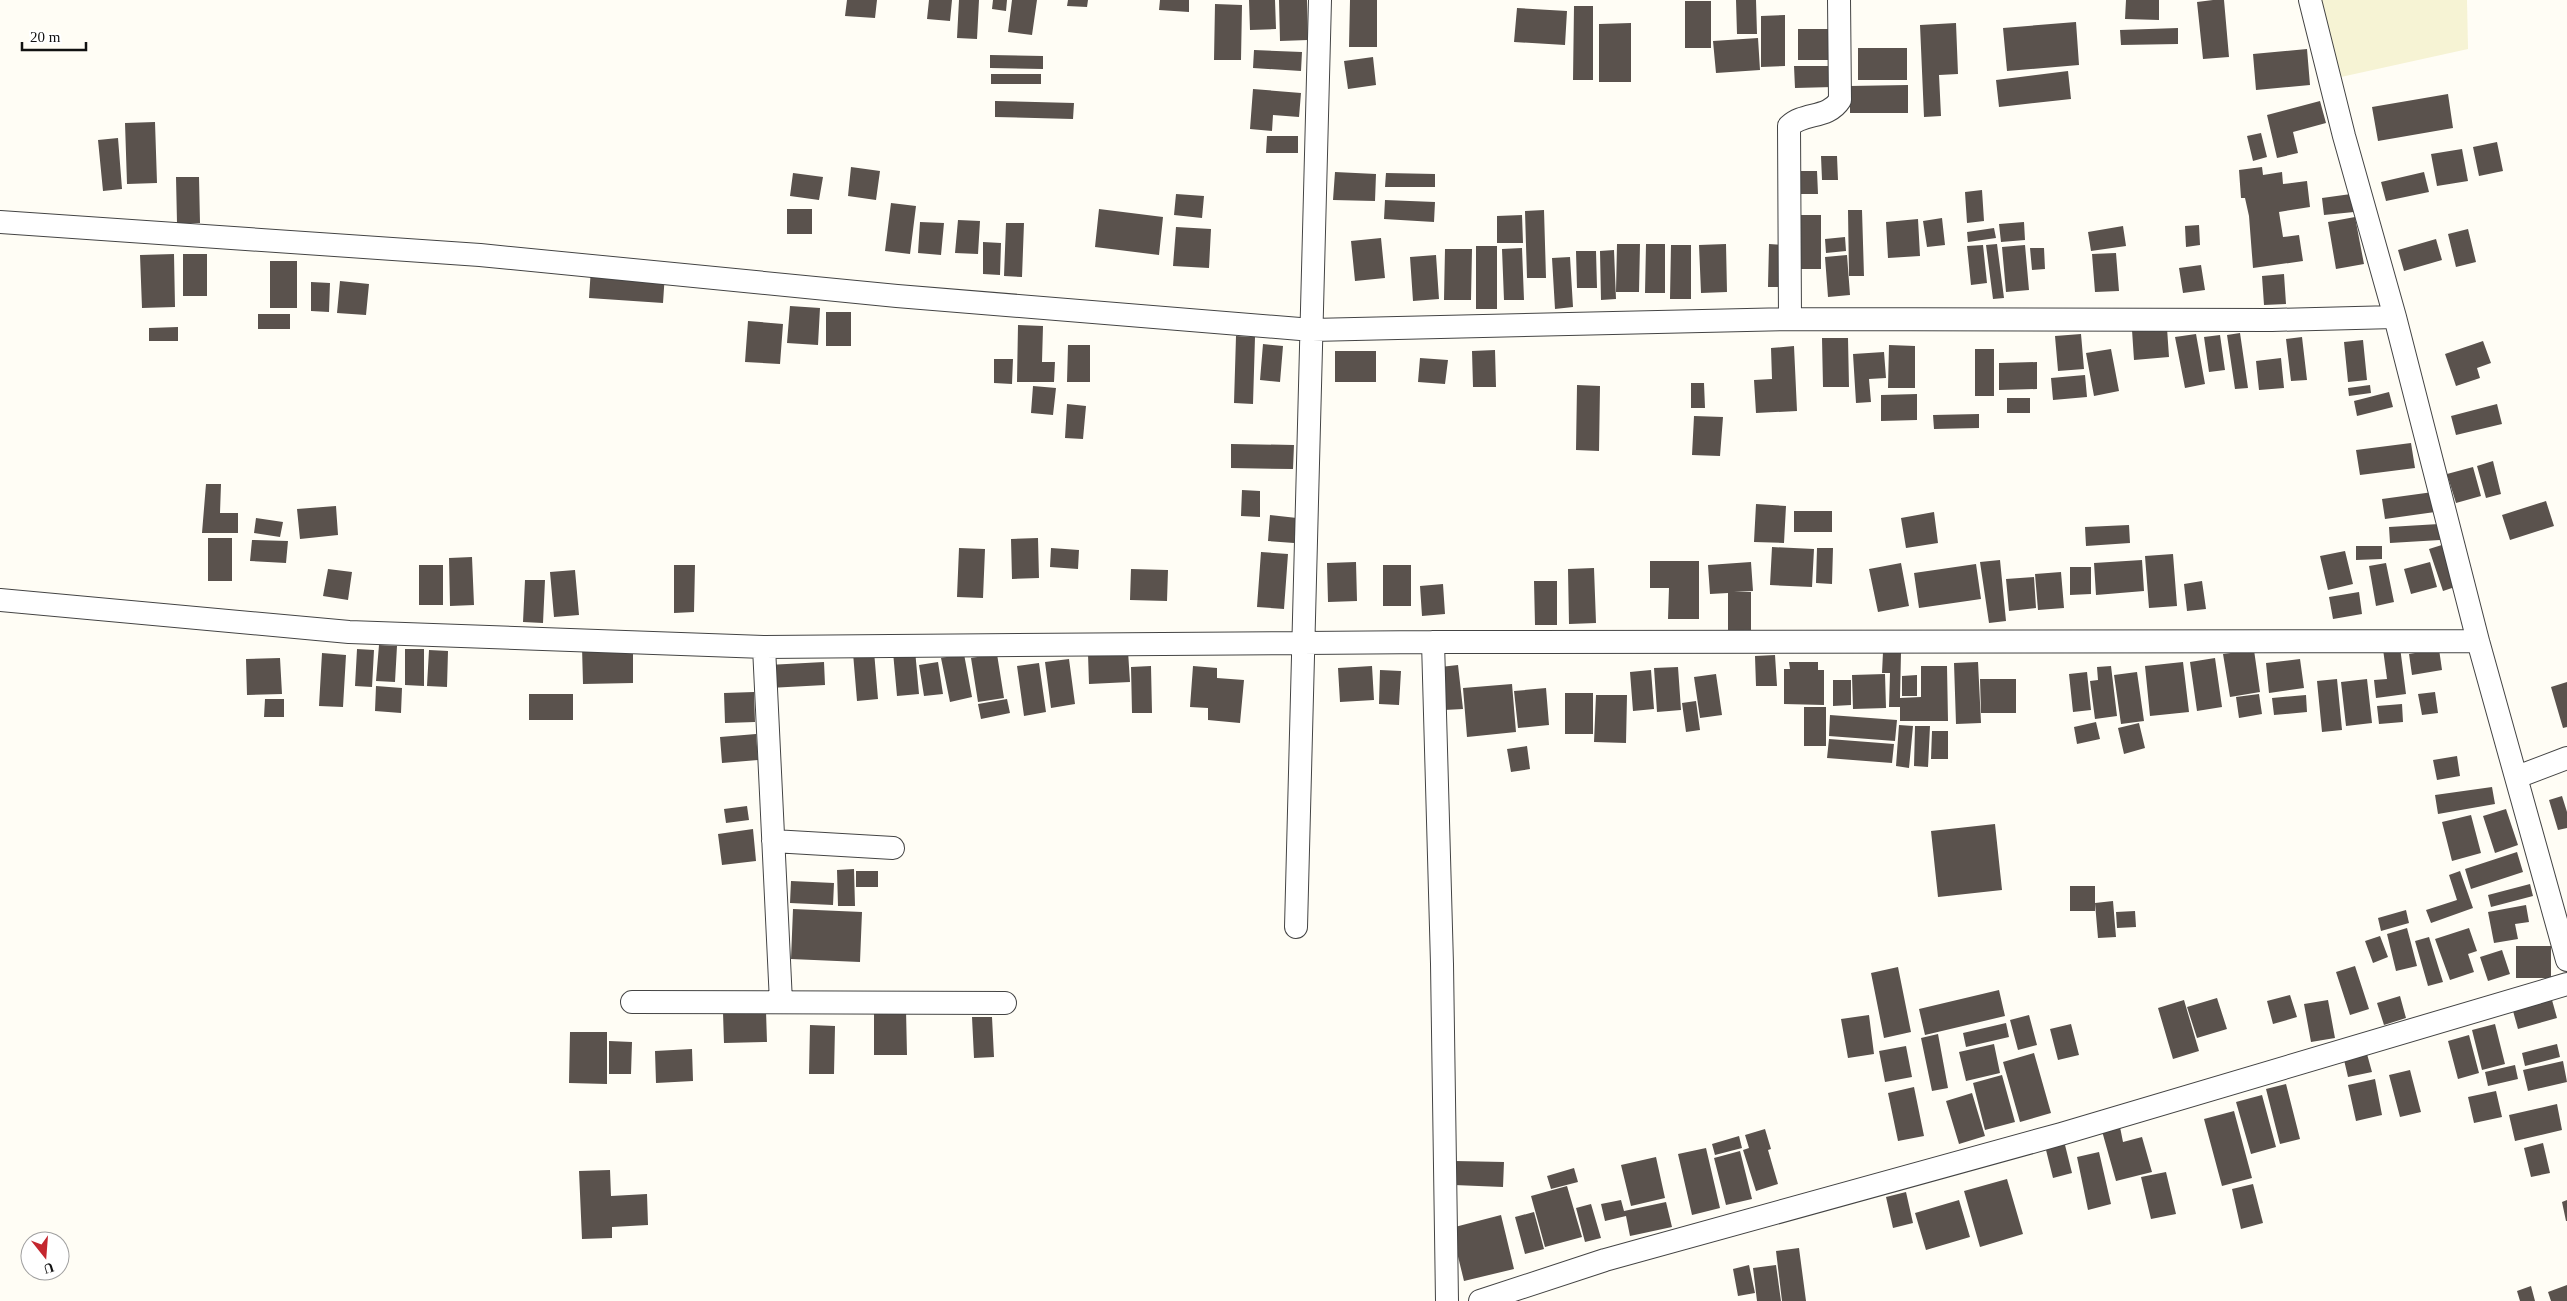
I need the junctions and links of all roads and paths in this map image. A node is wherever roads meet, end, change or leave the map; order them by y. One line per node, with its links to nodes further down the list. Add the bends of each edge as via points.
1 (1320, 0): 7 (street)
2 (1839, 0): 6 (street, via 1840,100 1828,112 1794,121 1789,126)
3 (2310, 0): 5 (street)
4 (0, 222): 7 (street, via 480,255 887,295)
5 (2394, 317): 6 (street); 10 (street)
6 (1790, 320): 7 (street)
7 (1312, 330): 11 (street)
8 (0, 600): 12 (street, via 349,632)
9 (1433, 642): 10 (street); 11 (street); 23 (street)
10 (2478, 642): 14 (street)
11 (1305, 644): 12 (street); 17 (street)
12 (764, 647): 15 (street)
13 (2567, 758): 14 (street)
14 (2517, 778): 18 (street)
15 (773, 841): 16 (street); 21 (street)
16 (893, 848)
17 (1296, 927)
18 (2567, 960)
19 (2567, 984): 24 (street, via 2061,1134 1605,1260)
20 (632, 1002): 21 (street)
21 (781, 1002): 22 (street)
22 (1005, 1003)
23 (1447, 1301)
24 (1480, 1301)

